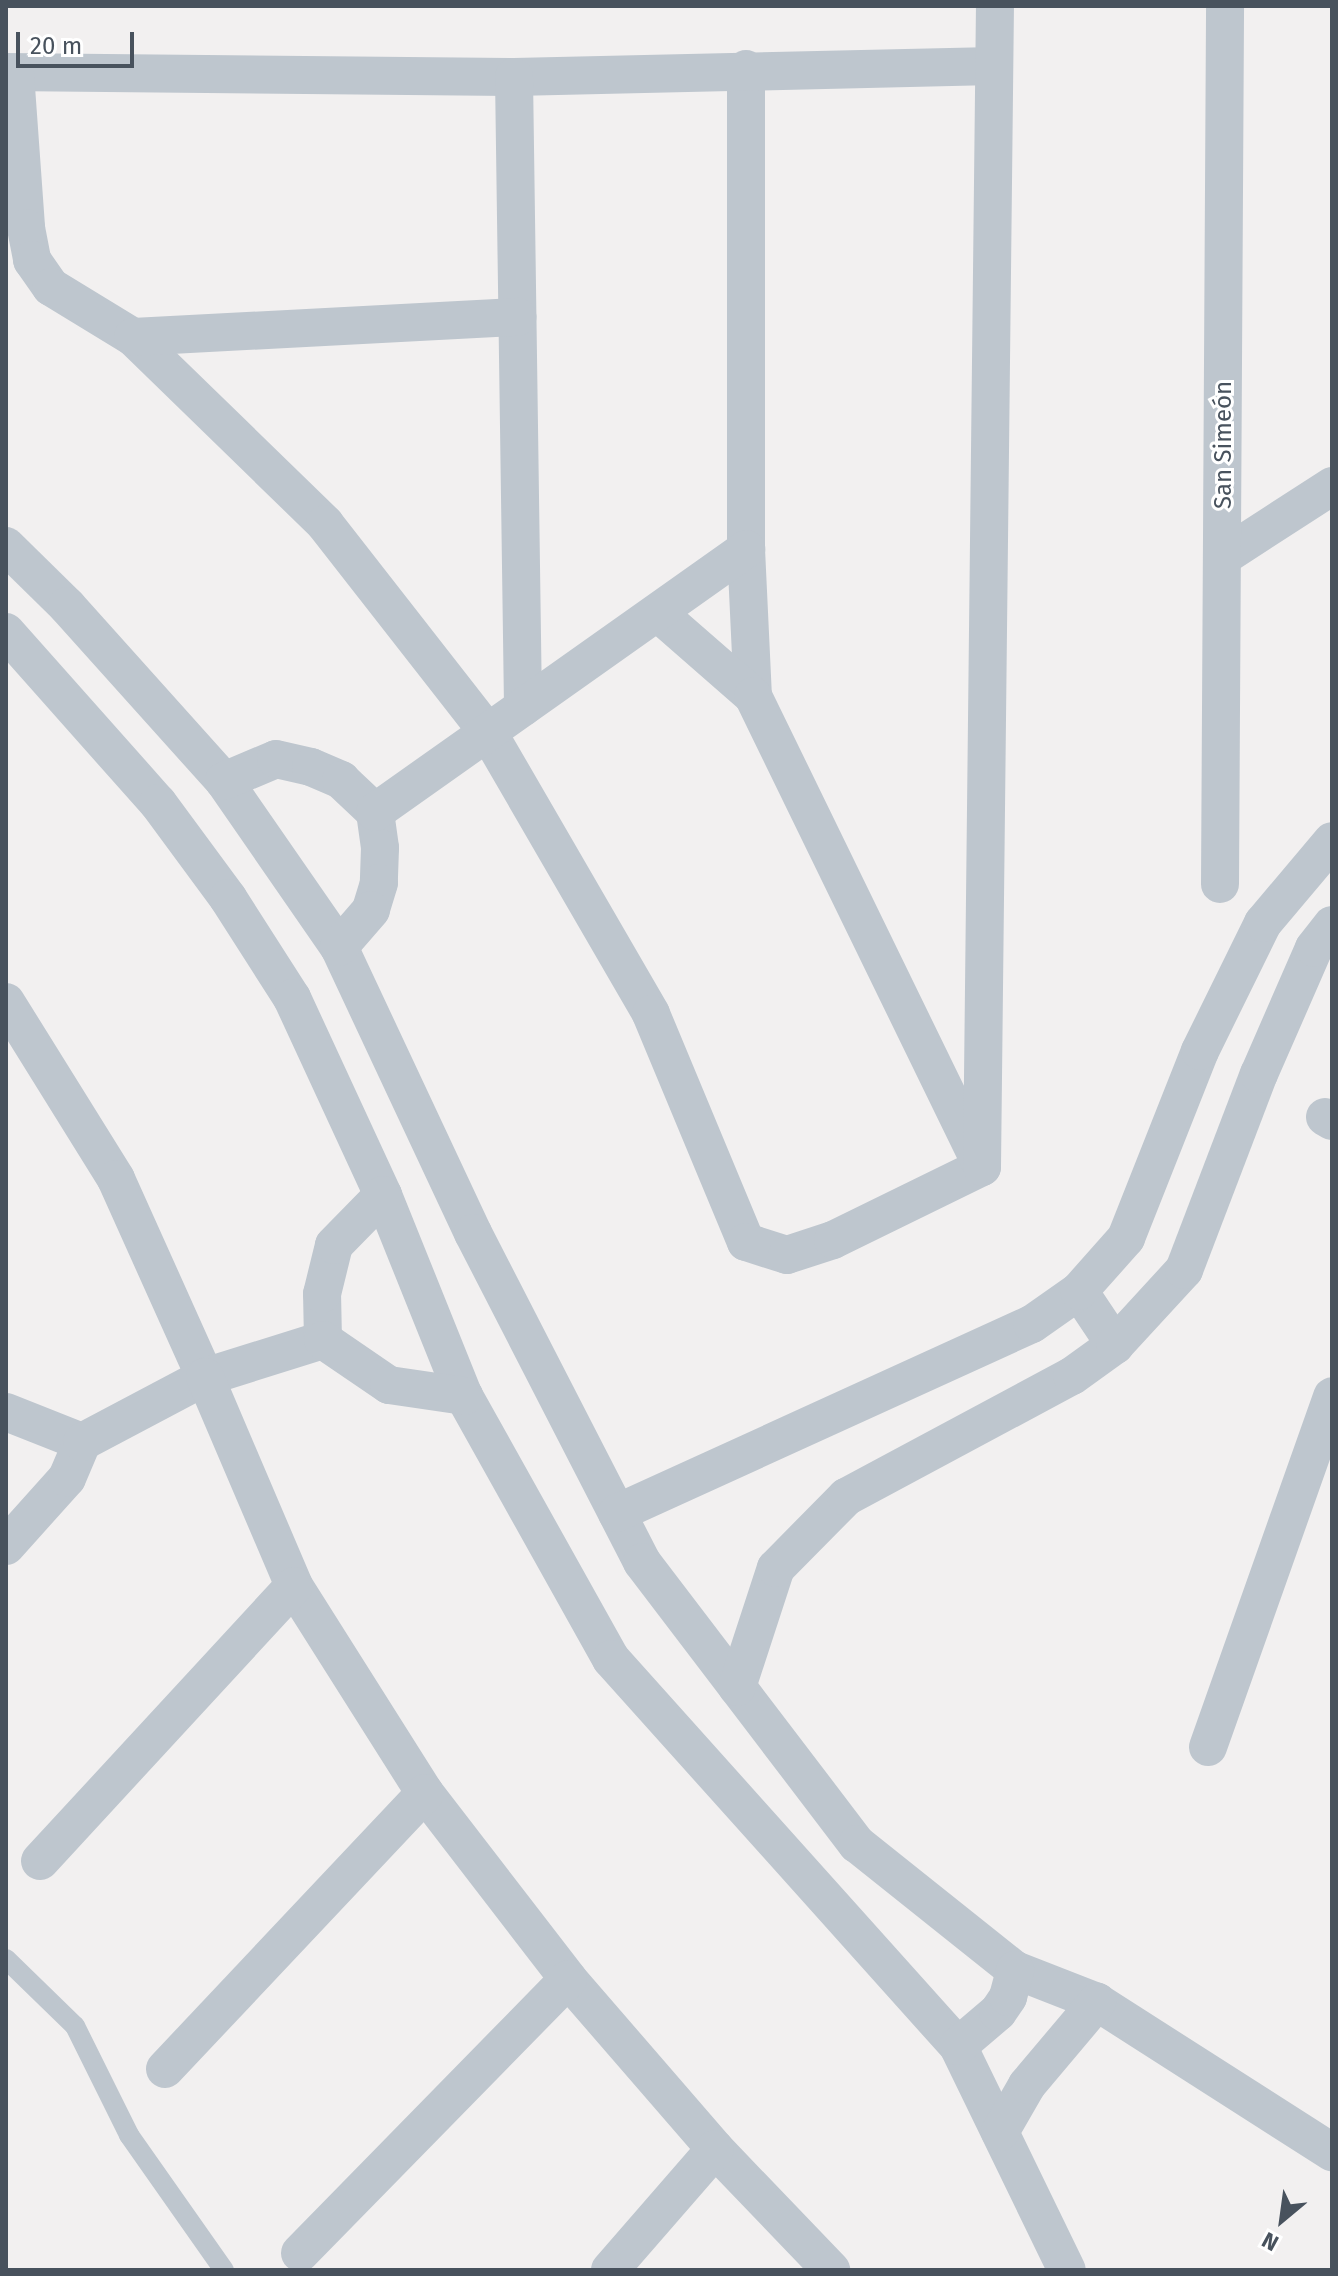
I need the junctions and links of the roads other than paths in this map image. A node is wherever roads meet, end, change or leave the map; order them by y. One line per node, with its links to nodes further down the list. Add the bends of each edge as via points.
1 (995, 6): 3 (street)
2 (1225, 6): 12 (street, San Simeón)
3 (994, 66): 4 (street); 25 (street)
4 (746, 69): 6 (street); 11 (street)
5 (11, 72): 6 (street); 8 (street, via 32,260 51,287)
6 (514, 77): 7 (street)
7 (517, 317): 8 (street); 16 (street)
8 (133, 337): 17 (street, via 325,524)
9 (1332, 486): 12 (street)
10 (6, 546): 18 (street)
11 (746, 549): 13 (street); 15 (street)
12 (1224, 556): 21 (street, San Simeón)
13 (658, 613): 15 (street); 16 (street)
14 (6, 632): 26 (street, via 158,803 228,898 292,998)
15 (753, 696): 25 (street)
16 (523, 707): 17 (street)
17 (489, 734): 19 (street); 25 (street, via 651,1014 746,1242 787,1255 833,1240)
18 (224, 781): 19 (street, via 276,759 341,780); 23 (street)
19 (375, 812): 23 (street, via 379,883 371,910)
20 (1332, 841): 27 (street, via 1263,923 1200,1051 1126,1238)
21 (1220, 884)
22 (1332, 925): 29 (street, via 1314,948 1259,1074 1184,1270)
23 (339, 947): 35 (street, via 473,1233)
24 (6, 1002): 30 (street, via 116,1179)
25 (982, 1167)
26 (383, 1195): 28 (street, via 334,1245 322,1294); 31 (street)
27 (1079, 1291): 29 (street); 35 (street, via 1032,1324)
28 (323, 1340): 30 (street); 31 (street, via 389,1385)
29 (1115, 1345): 38 (street, via 1072,1376 846,1497 776,1568)
30 (205, 1377): 34 (street); 37 (street)
31 (464, 1396): 46 (street, via 611,1659)
32 (1331, 1404): 39 (street)
33 (6, 1412): 34 (street)
34 (82, 1442): 36 (street, via 67,1478)
35 (617, 1513): 38 (street, via 642,1562)
36 (6, 1546)
37 (294, 1586): 40 (street); 41 (street)
38 (737, 1687): 43 (street, via 857,1844)
39 (1208, 1747)
40 (425, 1793): 44 (street); 47 (street)
41 (40, 1861)
42 (6, 1959): 52 (lane, via 75,2026 129,2135)
43 (1015, 1970): 45 (street); 46 (street, via 998,2012)
44 (568, 1979): 49 (street); 51 (street)
45 (1097, 2002): 48 (street, via 1027,2085); 50 (street)
46 (958, 2046): 48 (street)
47 (165, 2069)
48 (1000, 2132): 55 (street)
49 (715, 2149): 53 (street); 54 (street)
50 (1332, 2152)
51 (300, 2253)
52 (224, 2270)
53 (610, 2270)
54 (831, 2270)
55 (1067, 2270)

